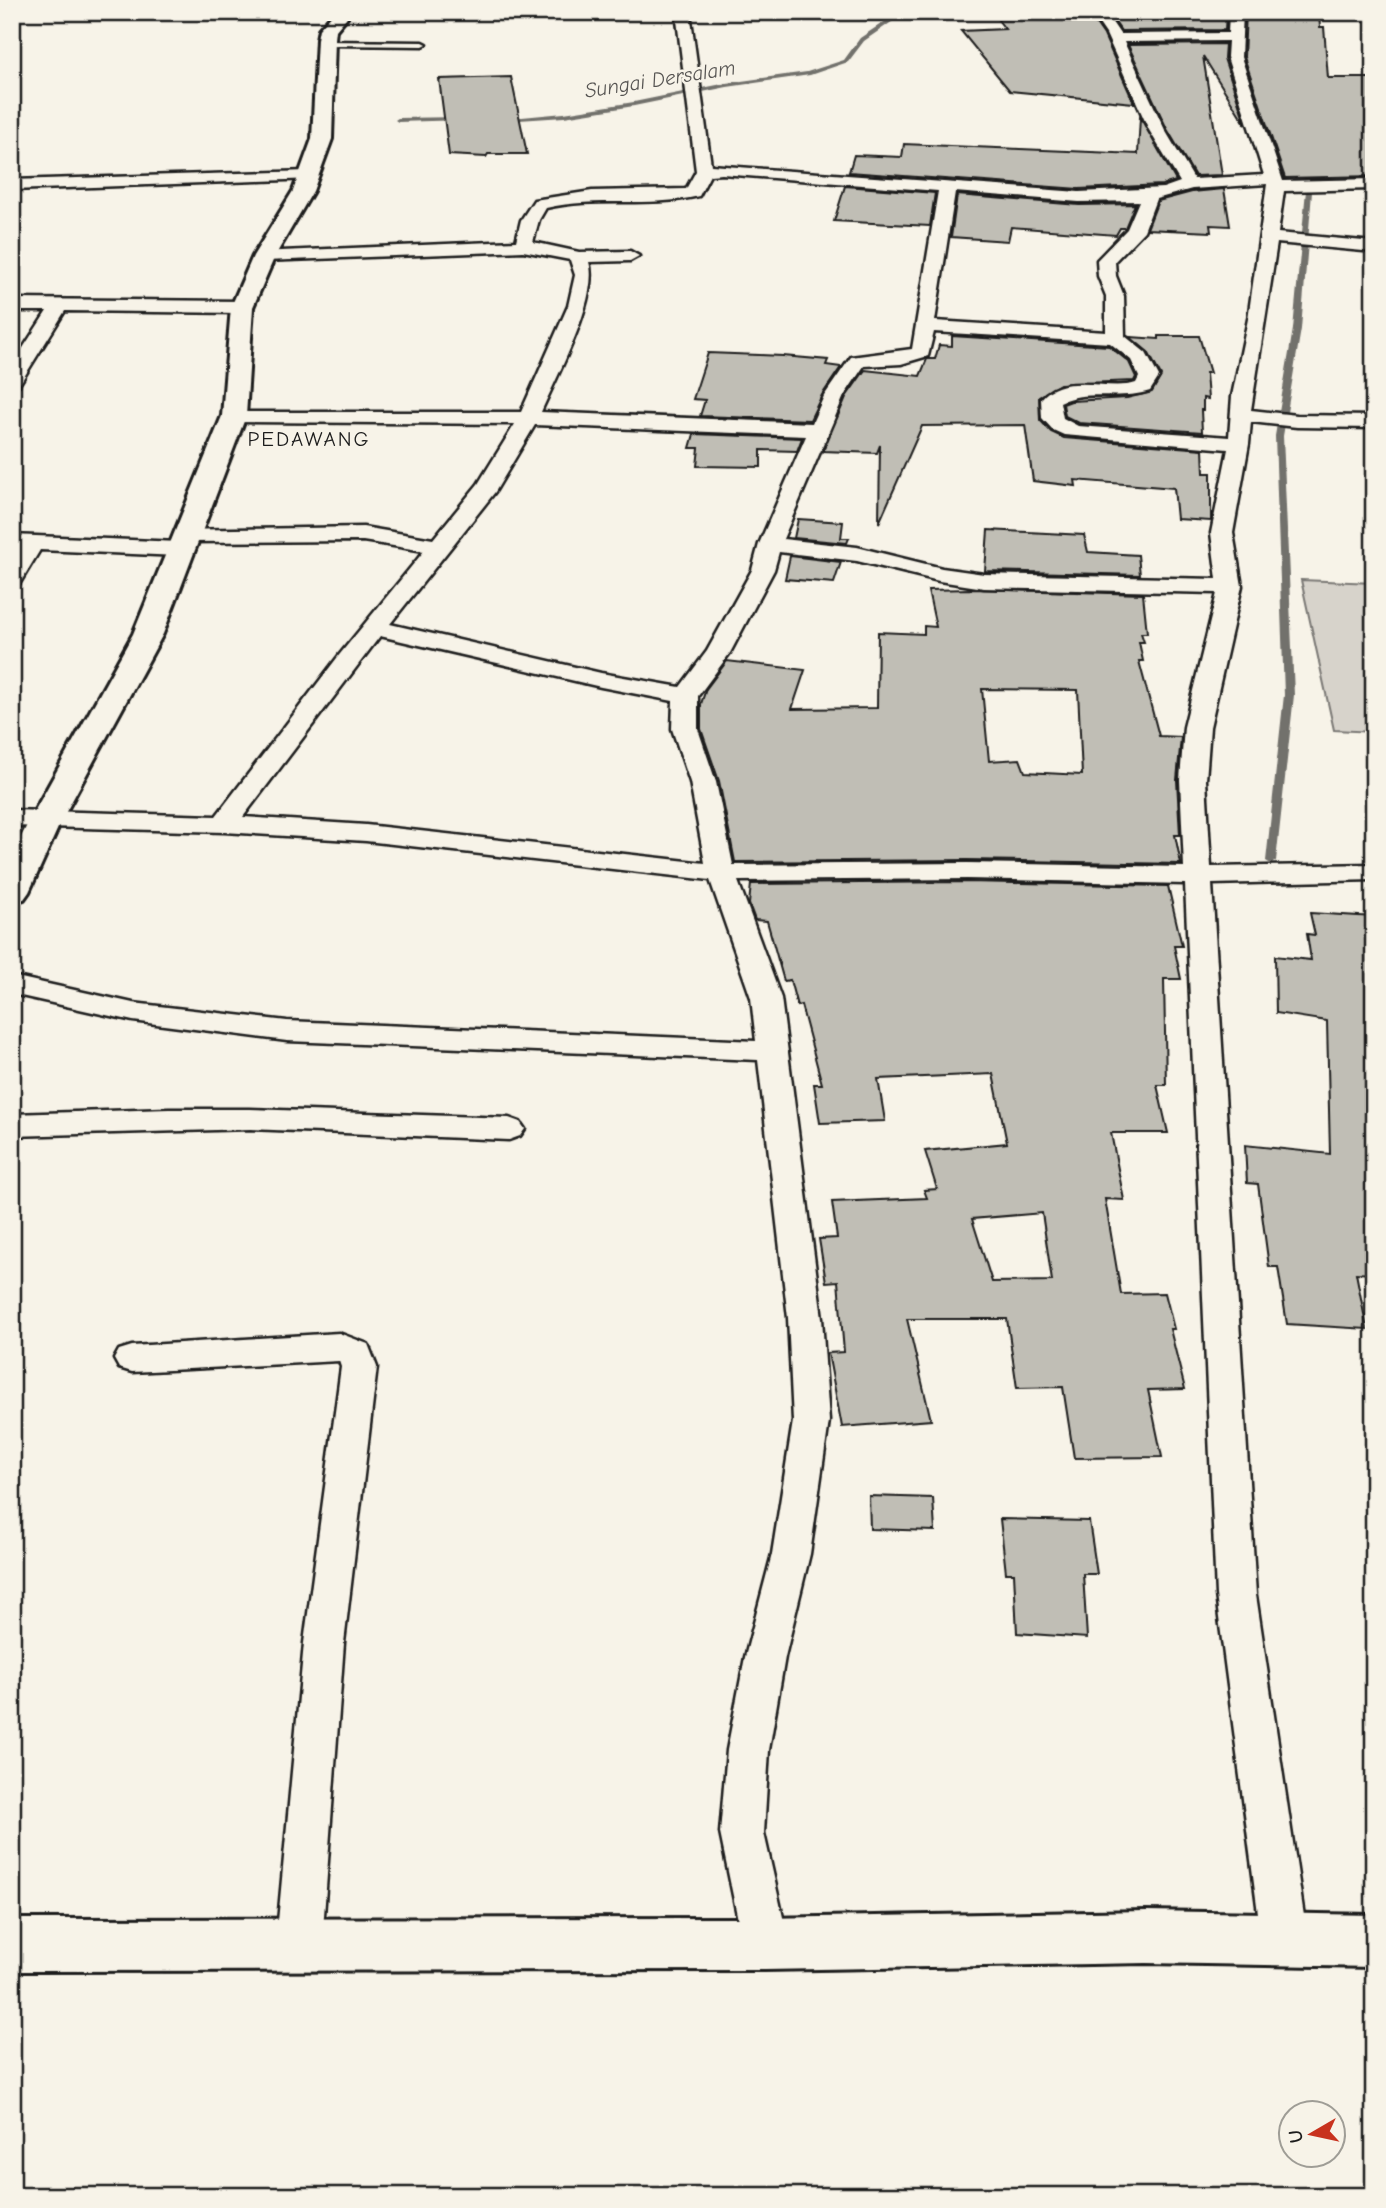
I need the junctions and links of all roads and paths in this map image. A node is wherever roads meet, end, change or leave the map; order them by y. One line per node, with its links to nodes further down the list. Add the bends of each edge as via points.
1 (343, 12): 7 (street, via 328,29)
2 (682, 12): 9 (street)
3 (1098, 12): 6 (street)
4 (1236, 12): 5 (street)
5 (1234, 37): 6 (street); 11 (street, via 1234,57)
6 (1115, 38): 12 (street, via 1157,130)
7 (326, 43): 8 (lane); 10 (street, via 323,127)
8 (424, 44)
9 (704, 171): 15 (street, via 850,177); 18 (street, via 693,192 681,195 564,197 540,204)
10 (308, 176): 14 (street); 21 (street)
11 (1275, 183): 12 (street); 13 (street); 17 (street)
12 (1189, 184): 16 (street)
13 (1374, 184)
14 (12, 185)
15 (947, 188): 16 (street, via 1079,197); 26 (street)
16 (1150, 194): 27 (street, via 1135,231 1107,260 1115,296)
17 (1279, 238): 19 (street); 30 (street, via 1242,396)
18 (523, 246): 21 (street); 22 (street)
19 (1374, 247)
20 (630, 256): 22 (street)
21 (264, 257): 25 (street)
22 (578, 257): 31 (street, via 584,275 577,306)
23 (12, 305): 24 (street)
24 (60, 305): 25 (street); 28 (street)
25 (242, 307): 29 (street)
26 (925, 326): 27 (street); 33 (street, via 921,352 858,361)
27 (1115, 338): 34 (street, via 1139,357 1149,377 1143,387 1081,388 1061,393 1048,409 1060,427)
28 (12, 381)
29 (234, 416): 31 (street); 36 (street)
30 (1252, 416): 32 (street); 34 (street)
31 (529, 418): 33 (street); 38 (street, via 487,487)
32 (1374, 422)
33 (819, 430): 37 (street)
34 (1239, 444): 40 (street, via 1222,533)
35 (23, 542): 36 (street); 39 (street)
36 (182, 542): 38 (street, via 363,534); 44 (street, via 142,646)
37 (770, 544): 40 (street, via 857,554 984,581); 42 (street, via 763,570 718,653)
38 (439, 547): 41 (street)
39 (12, 578)
40 (1230, 586): 48 (street, via 1197,727 1193,779)
41 (374, 627): 42 (street); 45 (street)
42 (686, 696): 47 (street, via 685,730 702,782)
43 (12, 818): 44 (street)
44 (47, 819): 45 (street); 49 (street)
45 (224, 824): 47 (street, via 502,846)
46 (1374, 872): 48 (street)
47 (721, 873): 48 (street, via 967,871); 51 (street, via 766,998)
48 (1197, 876): 55 (street, via 1237,1595)
49 (12, 892)
50 (12, 985): 51 (street, via 133,1012 287,1031)
51 (773, 1051): 58 (street, via 806,1318 811,1421 791,1554 748,1750 742,1833)
52 (12, 1125): 53 (street, via 250,1119)
53 (509, 1129)
54 (132, 1359): 57 (street, via 339,1346 355,1353 359,1367 324,1643)
55 (1284, 1936): 56 (street); 58 (street)
56 (1374, 1941)
57 (299, 1943): 58 (street); 59 (street)
58 (766, 1944)
59 (12, 1945)

